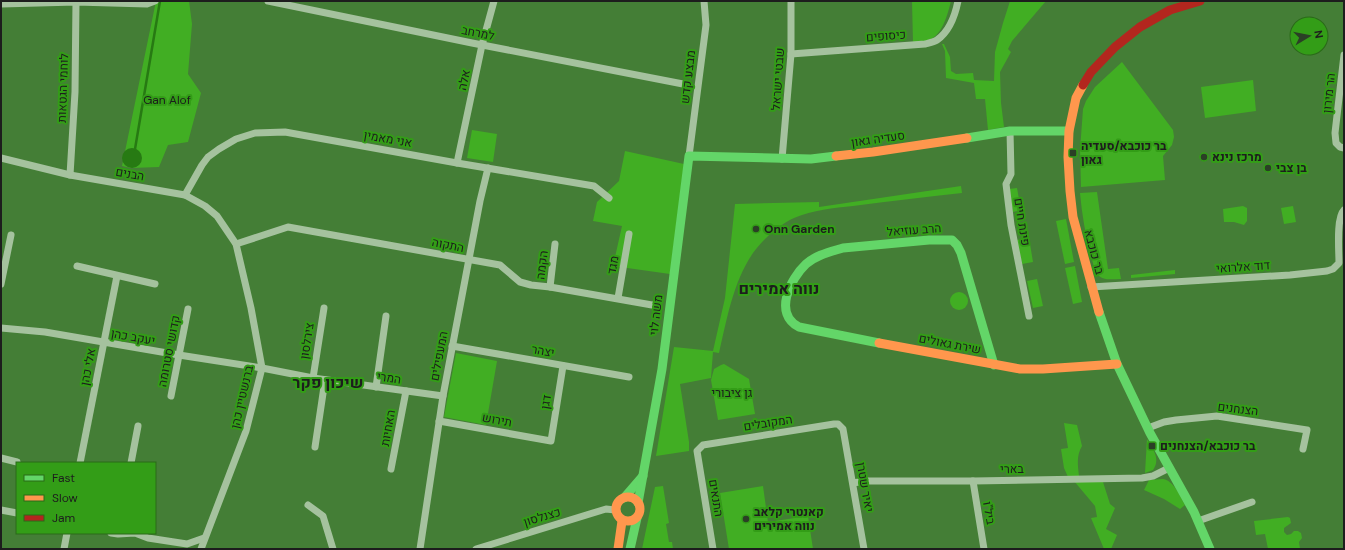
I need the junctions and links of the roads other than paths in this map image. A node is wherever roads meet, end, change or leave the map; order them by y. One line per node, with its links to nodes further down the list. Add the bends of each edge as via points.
1 (76, 1): 2 (street, via 148,4); 9 (street); 22 (street, לוחמי הגטאות, via 75,92)
2 (155, 1)
3 (268, 1): 10 (street, למרחב)
4 (494, 1): 10 (street, אלה)
5 (704, 1): 17 (street, מבצע קדש, via 706,25)
6 (791, 1): 11 (street, שבטי ישראל)
7 (958, 1): 11 (street, כיסופים, via 955,16 947,29 937,40 925,44)
8 (1200, 1): 15 (street, בר כוכבא, via 1170,10 1140,26 1115,47 1091,72 1076,98)
9 (1, 4)
10 (482, 45): 13 (street, למרחב); 20 (street, אלה)
11 (791, 54): 19 (street, שבטי ישראל)
12 (1344, 55): 16 (street, הר מירון, via 1335,133 1336,143)
13 (684, 84)
14 (1010, 131): 15 (street, סעדיה גאון); 19 (street, סעדיה גאון, via 835,157); 43 (street, פינת חיים, via 1010,174 1006,184 1011,225)
15 (1069, 131): 36 (street, בר כוכבא, via 1069,178 1073,217)
16 (1344, 148)
17 (689, 156): 19 (street, סעדיה גאון); 73 (street, משה לוי, via 662,369)
18 (1, 158): 22 (street, הבנים)
19 (782, 159)
20 (458, 163): 21 (street, אני מאמין); 23 (street, אני מאמין, via 285,132 255,133 236,139 208,158)
21 (488, 168): 24 (street, אני מאמין, via 594,186); 30 (street, המעפילים)
22 (70, 175): 23 (street, הבנים)
23 (186, 195): 28 (street, הבנים, via 217,216)
24 (609, 198)
25 (1344, 210): 36 (street, דוד אלרואי, via 1339,221 1338,263 1327,271)
26 (629, 234): 37 (street, מגד)
27 (11, 235): 33 (street)
28 (236, 244): 30 (street, התקוה, via 288,227); 51 (street, ברנשטיין כהן)
29 (555, 244): 35 (street, הקמה)
30 (469, 260): 35 (street, התקוה, via 500,266 520,282); 46 (street, המעפילים)
31 (77, 266): 32 (street)
32 (117, 276): 34 (street); 45 (street, אלי כהן)
33 (1, 284)
34 (155, 284)
35 (550, 287): 37 (street, התקוה)
36 (1091, 287): 48 (street, בר כוכבא)
37 (618, 298): 38 (street, התקוה)
38 (652, 304)
39 (324, 308): 53 (street, צירלסון)
40 (188, 309): 47 (street, קדושי סטרומה)
41 (786, 315): 49 (street, שירת גאולים, via 799,327); 49 (street, הרב עוזיאל, via 785,305 792,281 803,266 829,251 849,246 952,240 962,253)
42 (386, 316): 55 (street)
43 (1029, 316)
44 (1, 328): 45 (street, יעקב כהן, via 45,332)
45 (104, 343): 47 (street, יעקב כהן); 69 (street, אלי כהן)
46 (452, 346): 50 (street, יצהר); 58 (street, המעפילים)
47 (179, 355): 51 (street, יעקב כהן); 57 (street, קדושי סטרומה)
48 (1116, 364): 49 (street, שירת גאולים, via 1043,369); 61 (street, בר כוכבא)
49 (994, 365)
50 (563, 366): 52 (street, יצהר); 63 (street, דגן)
51 (262, 368): 53 (street, המרי); 88 (street, ברנשטיין כהן, via 246,431)
52 (629, 377)
53 (313, 378): 54 (street, המרי)
54 (325, 380): 55 (street, המרי); 64 (street)
55 (376, 387): 56 (street, המרי)
56 (406, 391): 58 (street, המרי); 72 (street, האחיות)
57 (172, 396)
58 (443, 396): 59 (street, המעפילים)
59 (439, 421): 63 (street, תירוש); 92 (street, המעפילים)
60 (138, 426): 70 (street)
61 (1148, 428): 65 (street, הצנחנים, via 1176,420 1223,417 1306,430); 71 (street, בר כוכבא)
62 (843, 429): 66 (street, המקובלים, via 834,424 703,445); 75 (street, יאיר שטרן)
63 (550, 441)
64 (315, 447)
65 (1303, 449)
66 (697, 451): 96 (street, התנאים)
67 (1, 458): 68 (street)
68 (17, 462)
69 (80, 462)
70 (131, 462)
71 (1169, 468): 74 (street, בארי, via 1142,478); 85 (street, בר כוכבא)
72 (391, 469)
73 (643, 476): 76 (street); 78 (street, משה לוי)
74 (973, 481): 75 (street, בארי); 98 (street, ביל"ו)
75 (853, 483): 97 (street, יאיר שטרן)
76 (624, 498): 78 (street, via 632,498); 81 (street, via 617,502)
77 (1252, 502): 85 (street)
78 (638, 503): 83 (street, via 640,511)
79 (308, 505): 91 (street, via 323,516)
80 (1, 510): 82 (street)
81 (615, 510): 84 (street); 93 (street, כצנלסון, via 606,509)
82 (16, 513)
83 (637, 518): 84 (street, via 630,522); 95 (street)
84 (622, 521): 94 (street)
85 (1198, 521): 99 (street, בר כוכבא)
86 (67, 534): 89 (street)
87 (135, 534): 88 (street, via 187,544)
88 (204, 538): 90 (street, ברנשטיין כהן)
89 (64, 549)
90 (201, 549)
91 (333, 549)
92 (420, 549)
93 (476, 549)
94 (618, 549)
95 (630, 549)
96 (714, 549)
97 (864, 549)
98 (984, 549)
99 (1210, 549)

